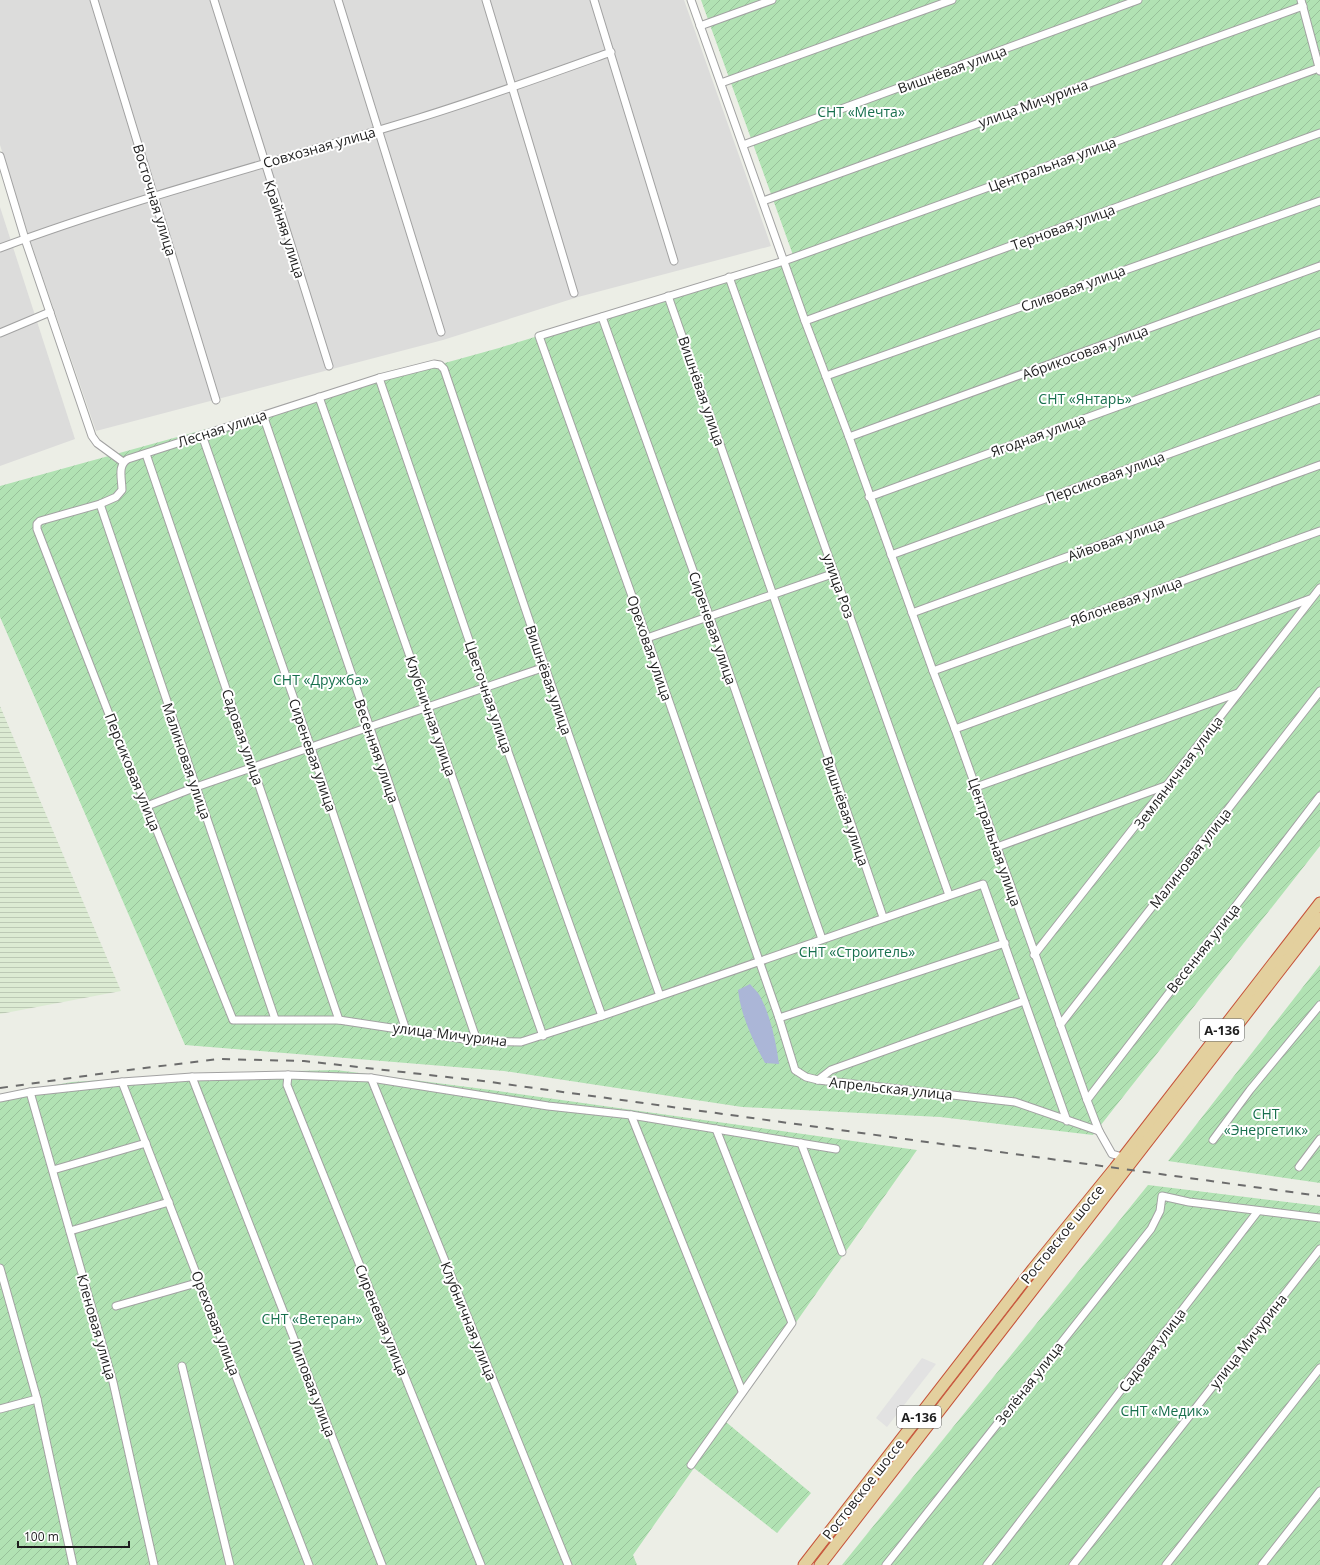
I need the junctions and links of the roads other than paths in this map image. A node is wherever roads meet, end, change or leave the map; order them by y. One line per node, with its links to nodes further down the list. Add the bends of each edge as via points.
1 (94, 0): 21 (street, Восточная улица)
2 (214, 0): 20 (street, Крайняя улица)
3 (338, 0): 16 (street)
4 (486, 0): 15 (street)
5 (594, 0): 12 (street)
6 (691, 0): 11 (street, Центральная улица)
7 (772, 0): 11 (street)
8 (952, 0): 14 (street)
9 (1138, 0): 18 (street, Вишнёвая улица)
10 (1302, 3): 13 (street); 22 (street, улица Мичурина)
11 (700, 26): 14 (street, Центральная улица)
12 (611, 52): 15 (street, Совхозная улица); 27 (street)
13 (1320, 70): 26 (street, Центральная улица)
14 (721, 83): 18 (street, Центральная улица)
15 (512, 88): 16 (street, Совхозная улица); 30 (street)
16 (378, 130): 20 (street, Совхозная улица); 35 (street)
17 (1320, 133): 34 (street, Терновая улица)
18 (743, 145): 22 (street, Центральная улица)
19 (0, 156): 24 (street)
20 (264, 163): 21 (street, Совхозная улица); 40 (street, Крайняя улица)
21 (154, 197): 24 (street, Совхозная улица); 45 (street, Восточная улица)
22 (763, 201): 26 (street, Центральная улица)
23 (1320, 201): 41 (street, Сливовая улица)
24 (25, 239): 25 (street, Совхозная улица); 32 (street)
25 (0, 248)
26 (784, 261): 29 (street, Центральная улица); 34 (street, Центральная улица)
27 (674, 262)
28 (1320, 266): 48 (street, Абрикосовая улица)
29 (729, 277): 31 (street, Центральная улица); 56 (street, улица Роз)
30 (574, 293)
31 (668, 296): 33 (street, Центральная улица); 58 (street, Вишнёвая улица)
32 (50, 312): 36 (street); 50 (street, via 92,436)
33 (602, 317): 38 (street, Центральная улица); 61 (street, Сиреневая улица)
34 (805, 321): 41 (street, Центральная улица)
35 (441, 332)
36 (0, 333)
37 (1320, 333): 52 (street, Ягодная улица)
38 (539, 336): 62 (street, Ореховая улица)
39 (440, 365): 42 (street, Лесная улица, via 434,364); 63 (street, Вишнёвая улица, via 444,369)
40 (329, 366)
41 (826, 376): 48 (street, Центральная улица)
42 (379, 378): 43 (street, Лесная улица); 65 (street, Цветочная улица)
43 (319, 396): 46 (street, Лесная улица); 68 (street, Клубничная улица)
44 (1320, 399): 55 (street, Персиковая улица)
45 (216, 400)
46 (263, 415): 47 (street, Лесная улица); 69 (street, Весенняя улица)
47 (202, 435): 49 (street, Лесная улица); 71 (street, Сиреневая улица)
48 (849, 437): 52 (street, Центральная улица)
49 (146, 454): 50 (street, Лесная улица); 72 (street, Садовая улица)
50 (123, 462): 53 (street, via 120,466 122,490 116,497)
51 (1320, 465): 60 (street, Айвовая улица)
52 (869, 497): 55 (street, Центральная улица)
53 (100, 504): 75 (street, Малиновая улица); 77 (street, Персиковая улица, via 40,521 37,529)
54 (1320, 531): 64 (street, Яблоневая улица)
55 (890, 554): 60 (street, Центральная улица)
56 (835, 573): 58 (street); 79 (street, улица Роз)
57 (1320, 588): 59 (street, Земляничная улица)
58 (773, 594): 61 (street); 81 (street, Вишнёвая улица)
59 (1312, 599): 67 (street, Земляничная улица); 70 (street)
60 (912, 613): 64 (street, Центральная улица)
61 (709, 615): 62 (street); 83 (street, Сиреневая улица)
62 (647, 638): 86 (street, Ореховая улица)
63 (545, 667): 65 (street); 87 (street, Вишнёвая улица)
64 (933, 671): 70 (street, Центральная улица)
65 (485, 687): 68 (street); 90 (street, Цветочная улица)
66 (1320, 691): 95 (street, Малиновая улица)
67 (1238, 693): 73 (street, Земляничная улица); 74 (street)
68 (428, 707): 69 (street); 97 (street, Клубничная улица)
69 (369, 727): 71 (street); 98 (street, Весенняя улица)
70 (956, 729): 74 (street, Центральная улица)
71 (311, 748): 72 (street); 96 (street, Сиреневая улица)
72 (254, 768): 75 (street); 94 (street, Садовая улица)
73 (1169, 785): 78 (street); 85 (street, Земляничная улица)
74 (976, 787): 78 (street, Центральная улица)
75 (196, 788): 77 (street); 92 (street, Малиновая улица)
76 (1320, 796): 106 (street, Весенняя улица)
77 (147, 806): 93 (street, Персиковая улица)
78 (997, 847): 85 (street, Центральная улица)
79 (949, 896): 81 (street, улица Мичурина); 84 (street, улица Мичурина, via 983,884)
80 (1320, 902): 116 (highway, Ростовское шоссе / А-136)
81 (882, 917): 83 (street, улица Мичурина)
82 (1320, 918): 116 (highway, Ростовское шоссе / А-136)
83 (822, 939): 86 (street, улица Мичурина)
84 (1005, 943): 88 (street); 91 (street)
85 (1034, 955): 95 (street, Центральная улица)
86 (759, 962): 87 (street, улица Мичурина); 91 (street, Апрельская улица)
87 (660, 996): 90 (street, улица Мичурина)
88 (1024, 1001): 102 (street, via 831,1070); 108 (street)
89 (1320, 1005): 112 (street, via 1250,1090)
90 (602, 1016): 97 (street, улица Мичурина)
91 (779, 1018): 102 (street, Апрельская улица, via 795,1070 806,1077)
92 (275, 1019): 93 (street, улица Мичурина); 94 (street, улица Мичурина)
93 (233, 1020)
94 (339, 1020): 96 (street, улица Мичурина)
95 (1060, 1025): 106 (street, Центральная улица)
96 (406, 1030): 98 (street, улица Мичурина)
97 (543, 1036): 98 (street, улица Мичурина, via 522,1042)
98 (477, 1041)
99 (288, 1075): 100 (street); 101 (street); 140 (street, Сиреневая улица, via 290,1092)
100 (192, 1077): 103 (street); 139 (street, Липовая улица)
101 (371, 1078): 107 (street, via 548,1106); 141 (street, Клубничная улица)
102 (818, 1080): 108 (street, Апрельская улица, via 1015,1102)
103 (122, 1082): 104 (street); 113 (street, Ореховая улица)
104 (30, 1092): 105 (street); 118 (street, Кленовая улица)
105 (0, 1098)
106 (1087, 1100): 110 (street, Центральная улица)
107 (631, 1115): 109 (street); 130 (street)
108 (1067, 1120): 110 (street, Апрельская улица)
109 (716, 1129): 114 (street); 130 (street, via 792,1323)
110 (1098, 1131): 116 (street, Центральная улица, via 1112,1154)
111 (1320, 1139): 117 (street)
112 (1214, 1140)
113 (146, 1142): 118 (street); 119 (street, Ореховая улица)
114 (802, 1143): 115 (street); 124 (street)
115 (836, 1149)
116 (1128, 1158): 142 (highway, Ростовское шоссе / А-136, via 1033,1269); 143 (highway, Ростовское шоссе / А-136)
117 (1299, 1167)
118 (53, 1170): 122 (street, Кленовая улица)
119 (169, 1202): 122 (street); 126 (street, Ореховая улица)
120 (1258, 1211): 121 (street); 144 (street, Зелёная улица, via 1162,1196 1160,1211 1151,1229); 145 (street, Садовая улица)
121 (1320, 1218)
122 (70, 1231): 136 (street, Кленовая улица, via 113,1382)
123 (1320, 1249): 146 (street, улица Мичурина)
124 (842, 1252)
125 (0, 1268): 131 (street)
126 (200, 1282): 127 (street); 138 (street, Ореховая улица)
127 (116, 1306)
128 (182, 1366): 137 (street)
129 (1320, 1368): 147 (street)
130 (742, 1391): 133 (street)
131 (37, 1399): 132 (street); 135 (street)
132 (0, 1409)
133 (691, 1465)
134 (1320, 1491): 148 (street)
135 (73, 1565)
136 (154, 1565)
137 (230, 1565)
138 (309, 1565)
139 (382, 1565)
140 (481, 1565)
141 (568, 1565)
142 (804, 1565)
143 (820, 1565)
144 (886, 1565)
145 (987, 1565)
146 (1073, 1565)
147 (1166, 1565)
148 (1262, 1565)

